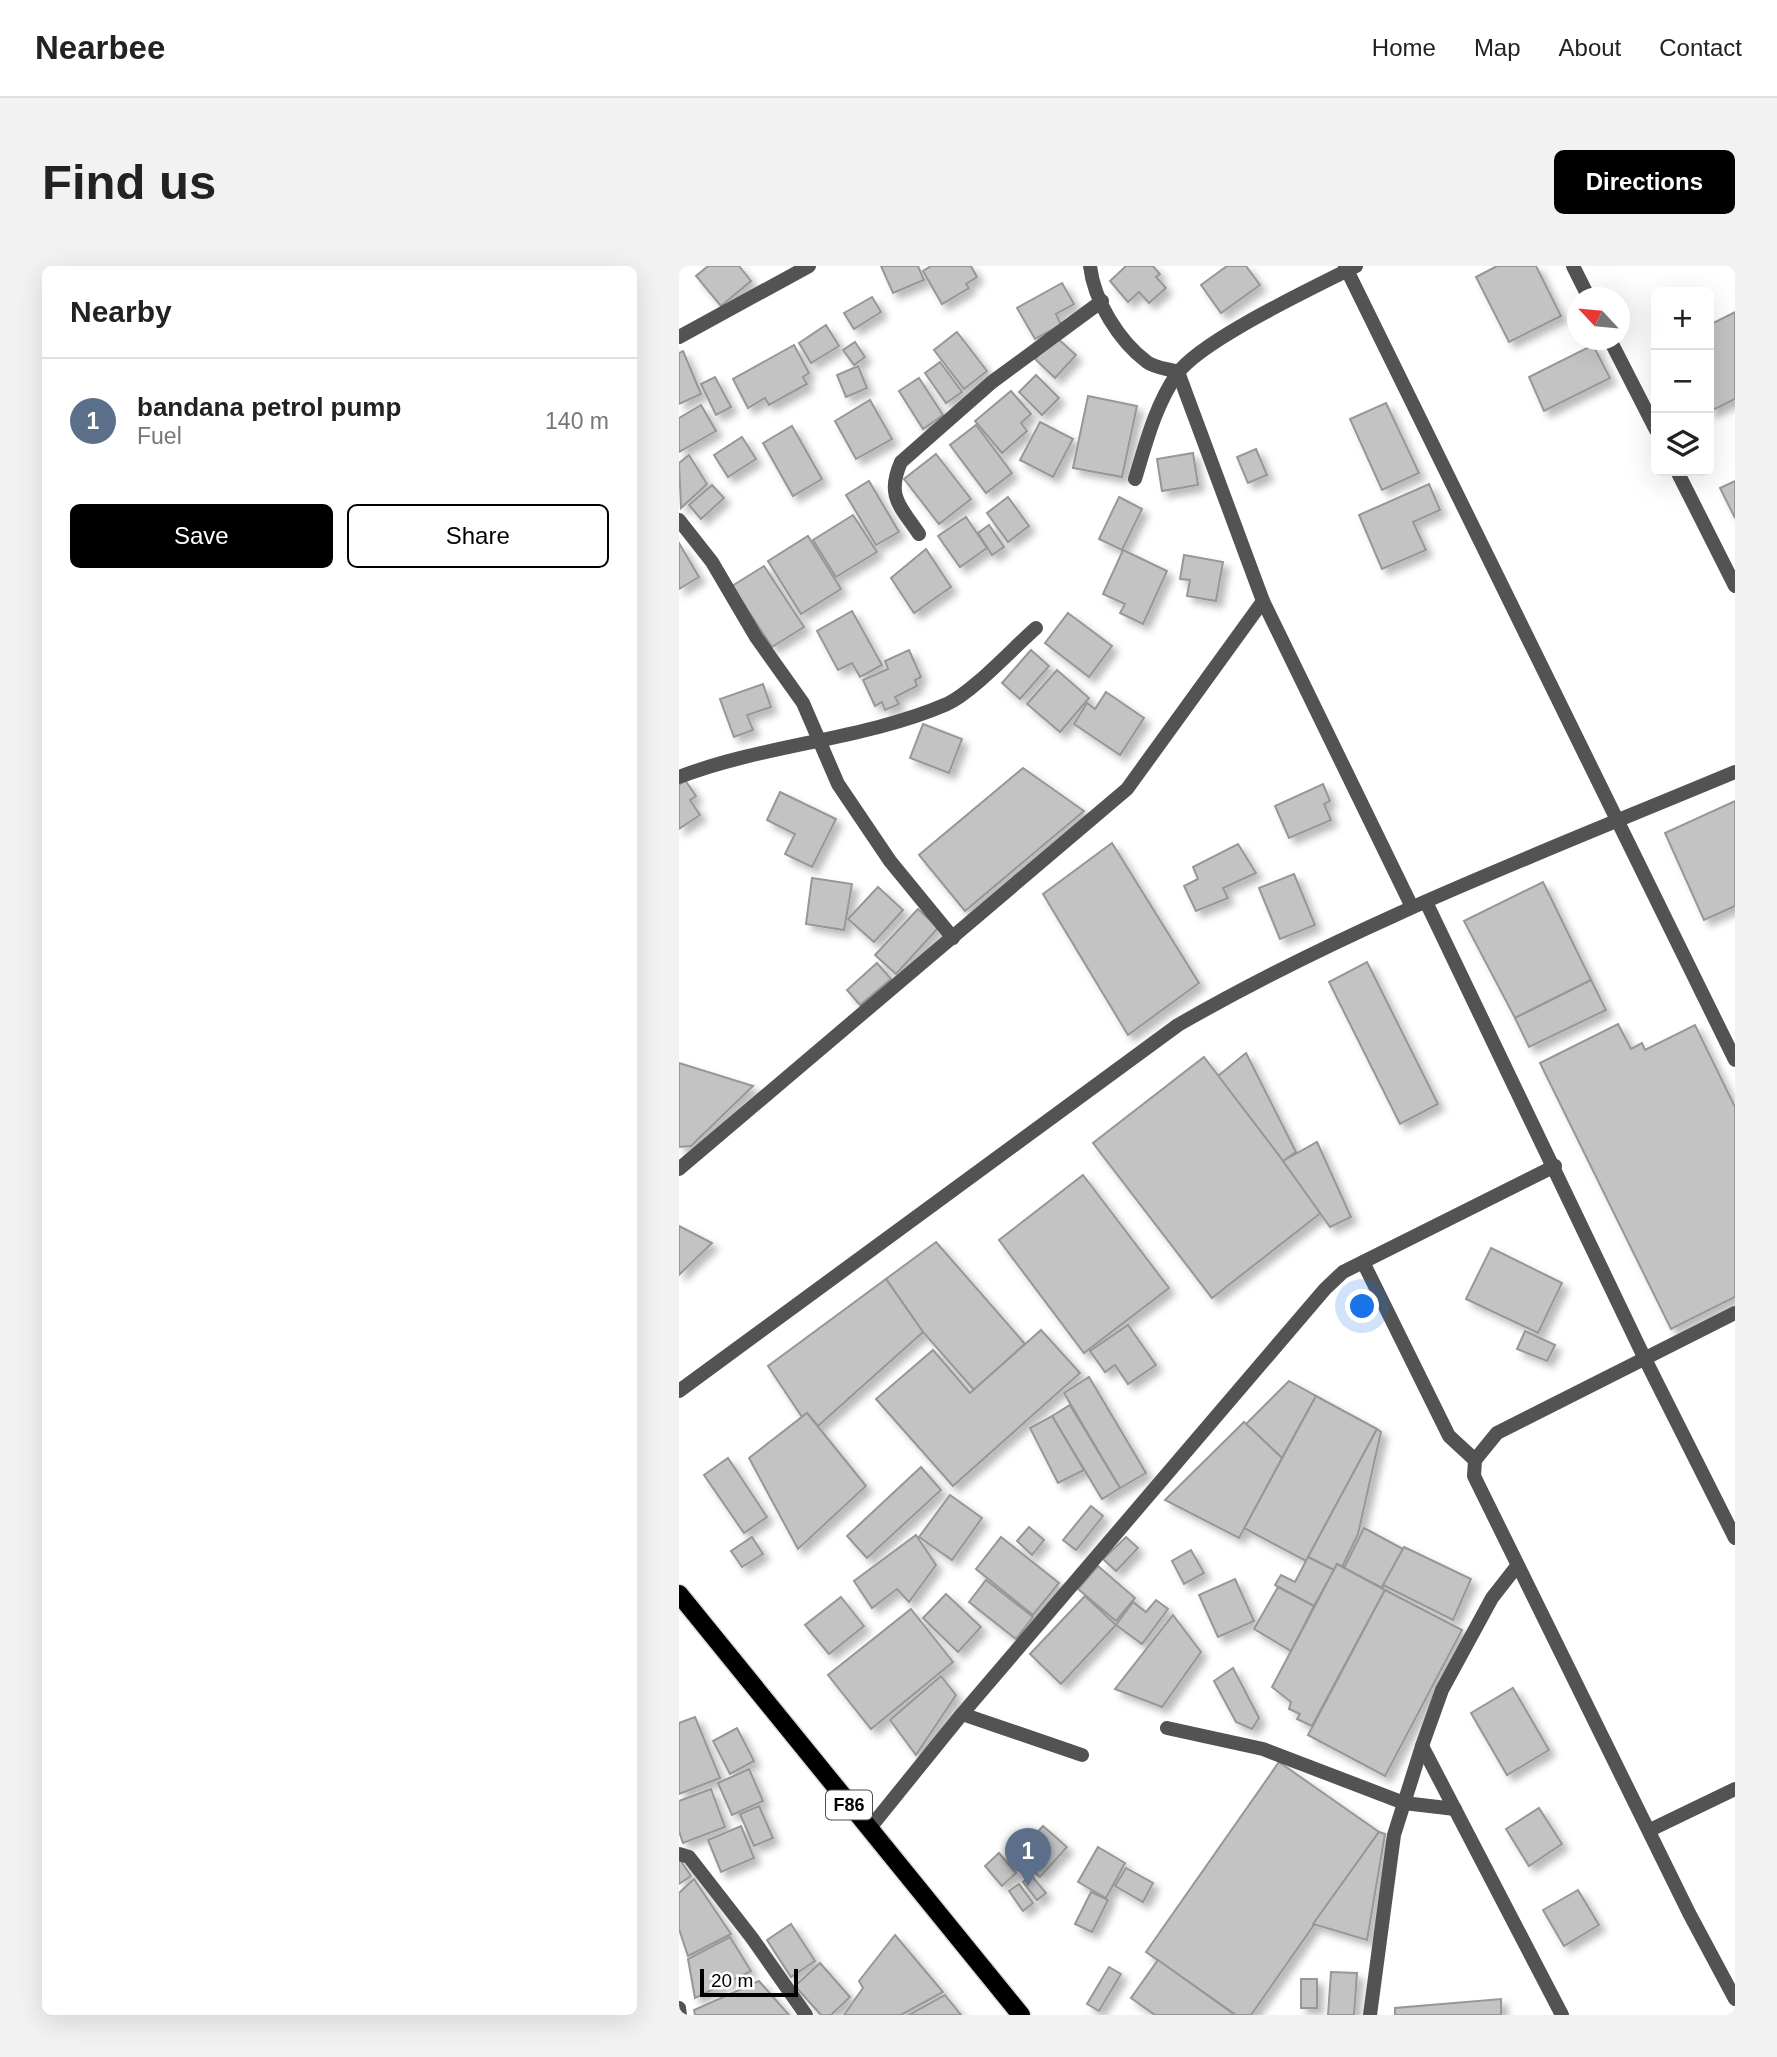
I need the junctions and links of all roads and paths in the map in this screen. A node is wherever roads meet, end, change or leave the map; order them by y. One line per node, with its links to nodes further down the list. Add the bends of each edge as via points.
1 (809, 266): 7 (street)
2 (1090, 266): 6 (street)
3 (1573, 266): 5 (street)
4 (1349, 268): 9 (street, via 1223,337); 21 (street)
5 (1584, 287)
6 (1102, 301): 9 (street, via 1117,333 1149,364); 14 (street, via 992,382 901,463 894,479 894,496)
7 (679, 337)
8 (1616, 350): 10 (street)
9 (1178, 372): 12 (street, via 1153,419); 16 (street)
10 (1651, 420)
11 (1680, 476): 15 (street)
12 (1135, 479)
13 (679, 520): 18 (street, via 712,562 756,637 803,703)
14 (919, 534)
15 (1735, 586)
16 (1262, 601): 22 (street); 23 (street, via 1127,789)
17 (1036, 628): 18 (street, via 948,703)
18 (818, 741): 20 (street, via 736,758); 23 (street, via 838,784 883,850)
19 (1735, 772): 21 (street)
20 (679, 777)
21 (1615, 822): 22 (street); 24 (street)
22 (1419, 905): 25 (street); 30 (street, via 1264,976 1178,1026)
23 (953, 938): 26 (street)
24 (1735, 1060)
25 (1555, 1166): 27 (street); 29 (street)
26 (679, 1170)
27 (1363, 1262): 31 (street, via 1449,1436); 35 (street, via 1342,1272 1325,1289)
28 (1735, 1313): 29 (street)
29 (1644, 1357): 31 (street, via 1497,1433); 32 (street)
30 (679, 1391)
31 (1475, 1460): 33 (street, via 1474,1476)
32 (1735, 1538)
33 (1517, 1566): 37 (street, via 1492,1598 1442,1690); 43 (street)
34 (679, 1594): 42 (main road, F86)
35 (962, 1714): 38 (street); 42 (street)
36 (1167, 1728): 40 (street, via 1263,1749)
37 (1422, 1746): 40 (street); 41 (street)
38 (1082, 1755)
39 (1735, 1789): 43 (street)
40 (1404, 1803): 41 (street); 50 (street, via 1394,1835)
41 (1455, 1809): 51 (street)
42 (869, 1829): 49 (main road, F86)
43 (1650, 1830): 45 (street)
44 (679, 1854): 48 (street, via 689,1857)
45 (1735, 1999)
46 (679, 2008): 47 (street)
47 (680, 2015)
48 (806, 2015)
49 (1021, 2015)
50 (1370, 2015)
51 (1562, 2015)

